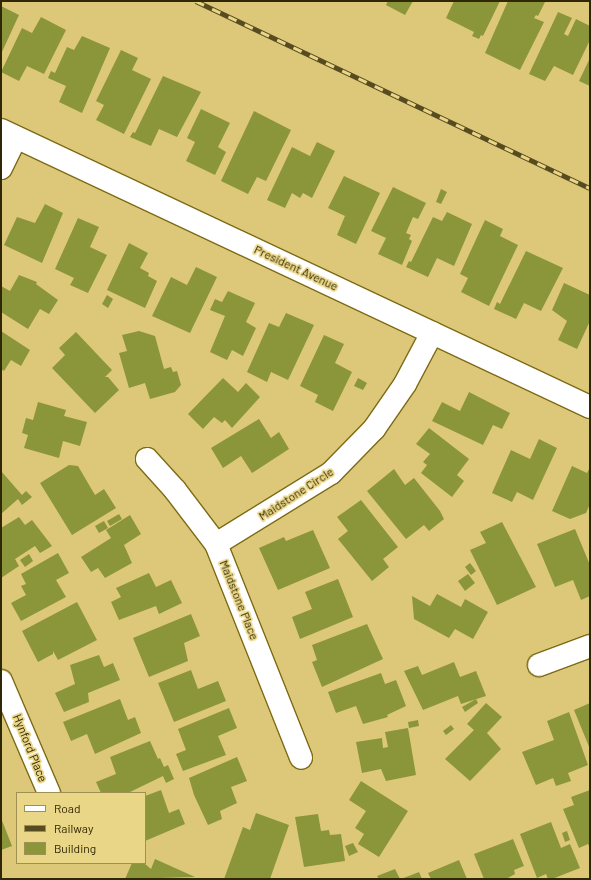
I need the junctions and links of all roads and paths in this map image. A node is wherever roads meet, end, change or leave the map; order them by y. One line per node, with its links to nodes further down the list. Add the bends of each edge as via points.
1 (8, 133): 2 (street); 3 (street, President Avenue)
2 (1, 168)
3 (432, 333): 4 (street, President Avenue); 6 (street, Maidstone Circle, via 405,384 374,429 331,472)
4 (590, 407)
5 (147, 459): 6 (street, Maidstone Place, via 175,490)
6 (216, 544): 10 (street, Maidstone Place)
7 (590, 646): 8 (street)
8 (539, 665)
9 (1, 681): 11 (street, Hynford Place)
10 (301, 758)
11 (49, 792)

